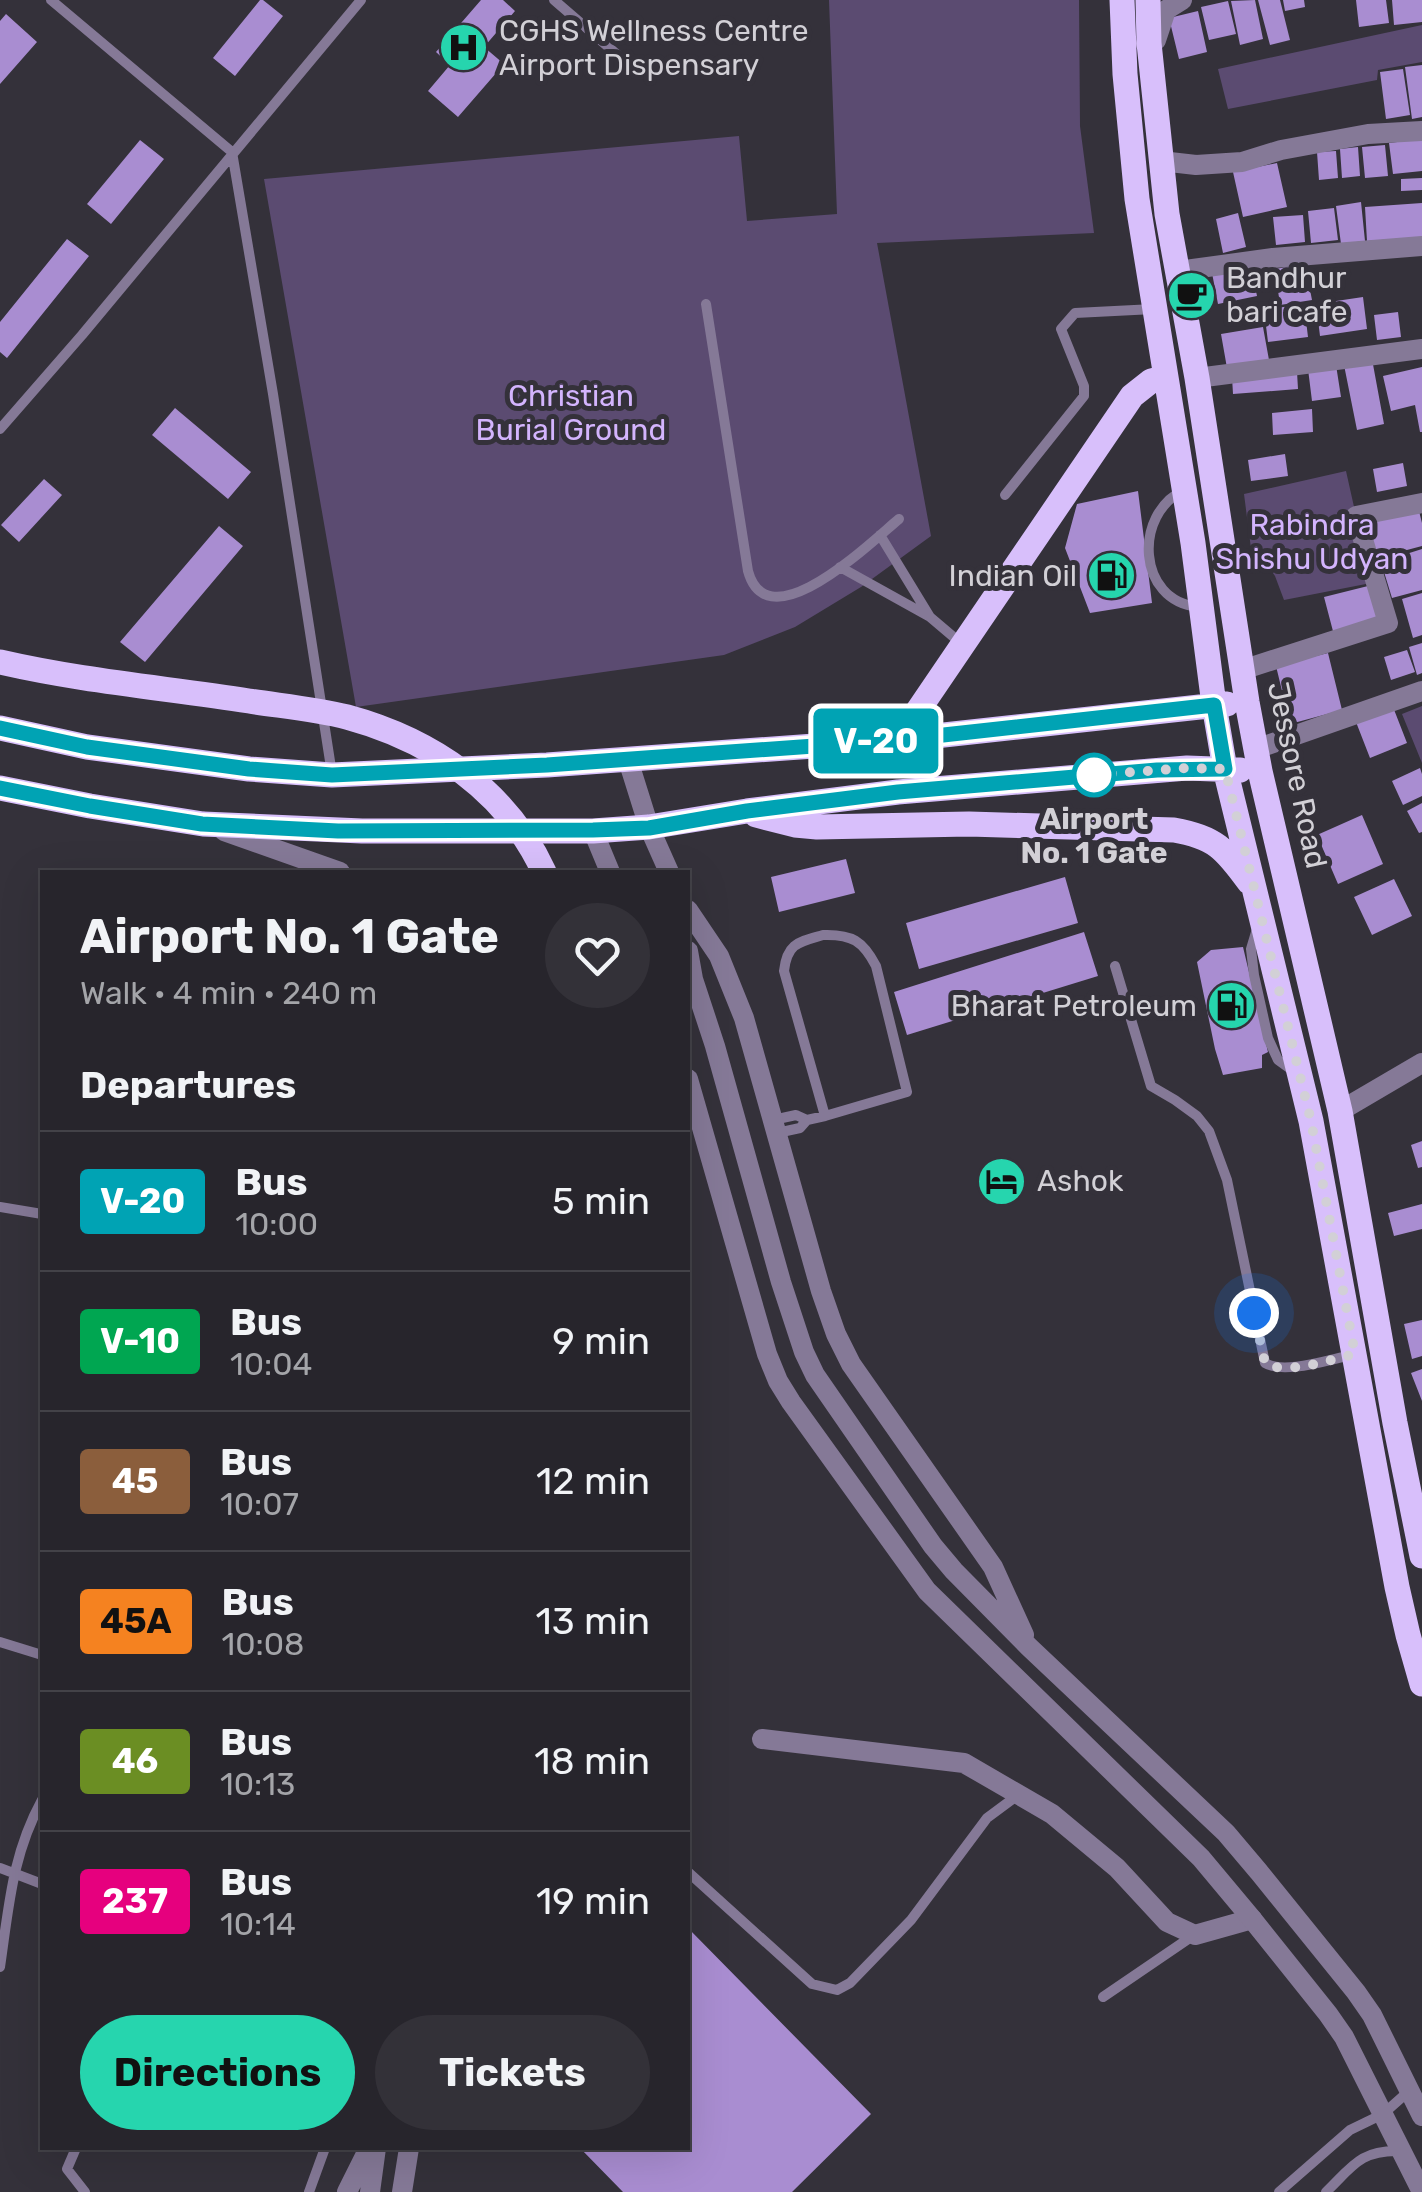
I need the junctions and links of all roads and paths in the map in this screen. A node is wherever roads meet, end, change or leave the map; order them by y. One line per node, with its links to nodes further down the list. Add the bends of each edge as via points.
1 (51, 0): 10 (lane)
2 (361, 0): 10 (lane)
3 (554, 0): 8 (lane)
4 (1122, 0): 7 (main road, Jessore Road)
5 (1148, 0): 7 (main road, Jessore Road)
6 (1182, 0): 7 (street, via 1166,10 1156,40)
7 (1137, 45): 11 (main road, Jessore Road); 15 (main road, Jessore Road, via 1125,74)
8 (620, 57)
9 (1422, 130): 11 (street, via 1334,140 1242,162)
10 (232, 152): 19 (lane); 39 (lane)
11 (1160, 161): 13 (main road, Jessore Road)
12 (1421, 248): 13 (street)
13 (1178, 271): 18 (main road, Jessore Road)
14 (706, 304): 25 (lane, via 751,583 758,592 790,596)
15 (1155, 309): 17 (main road, Jessore Road); 21 (lane, via 1068,318 1061,329 1084,396)
16 (1422, 349): 18 (street)
17 (1166, 377): 20 (main road, Jessore Road); 28 (main road, via 1132,396)
18 (1197, 378): 30 (main road, Jessore Road)
19 (0, 428)
20 (1185, 490): 26 (main road, Jessore Road); 26 (lane, via 1151,526 1149,555 1166,595)
21 (1005, 495)
22 (1422, 502): 30 (street, via 1356,516 1388,623)
23 (899, 519): 24 (lane)
24 (880, 535): 25 (lane); 27 (lane)
25 (840, 567): 27 (lane)
26 (1202, 607): 33 (main road, Jessore Road)
27 (930, 617): 28 (lane)
28 (962, 645): 35 (main road)
29 (0, 662): 46 (main road, bridge, via 344,716 395,732 486,791)
30 (1242, 670): 32 (main road, Jessore Road)
31 (1422, 690): 37 (street)
32 (1247, 702): 33 (main road); 37 (main road, Jessore Road)
33 (1214, 705): 35 (main road); 38 (main road, Jessore Road)
34 (0, 728): 39 (main road, via 87,747)
35 (898, 740): 36 (main road)
36 (628, 760): 39 (main road); 43 (street)
37 (1258, 760): 38 (main road); 55 (main road, Jessore Road)
38 (1225, 769): 41 (main road, via 1048,778); 49 (main road)
39 (332, 775)
40 (0, 788): 42 (main road)
41 (747, 811): 43 (main road); 49 (main road, via 794,825 1174,830 1220,847)
42 (202, 824): 44 (main road); 45 (street)
43 (649, 828): 44 (main road); 48 (street)
44 (593, 830): 47 (street)
45 (335, 870)
46 (543, 870)
47 (609, 870)
48 (668, 870)
49 (1255, 890): 60 (main road, via 1311,1121)
50 (690, 913): 57 (street, via 724,966)
51 (690, 960): 63 (street, via 804,1352 932,1546)
52 (1115, 966): 60 (lane, via 1151,1086 1197,1116 1209,1132 1227,1180 1265,1363 1291,1367)
53 (1422, 1062): 55 (street)
54 (690, 1085): 73 (street, via 767,1354 791,1402 927,1591 1201,1858)
55 (1340, 1111): 61 (main road, Jessore Road)
56 (826, 1116): 56 (lane, via 784,971 798,942 840,935 860,944 876,966 907,1092); 57 (lane, via 796,1116)
57 (775, 1127): 63 (street, via 836,1334 993,1567)
58 (0, 1207): 59 (lane)
59 (40, 1214)
60 (1355, 1354): 65 (main road)
61 (1422, 1556)
62 (0, 1642): 64 (lane)
63 (1029, 1646): 77 (street, via 1226,1833 1364,2004)
64 (40, 1654)
65 (1422, 1684)
66 (762, 1739): 67 (street, via 964,1762)
67 (1019, 1794): 71 (lane, via 987,1818 911,1920 837,1990 812,1984); 74 (street, via 1116,1868 1168,1922)
68 (40, 1804): 70 (lane)
69 (0, 1868): 70 (lane)
70 (13, 1874): 72 (lane); 75 (lane)
71 (690, 1874)
72 (40, 1883)
73 (1252, 1919): 74 (street); 78 (street, via 1336,2026)
74 (1195, 1935): 76 (lane)
75 (0, 1967)
76 (1103, 1997)
77 (1409, 2091): 78 (lane); 79 (street)
78 (1383, 2114): 85 (street); 91 (lane, via 1350,2130)
79 (1422, 2116)
80 (75, 2150): 86 (lane, via 67,2169)
81 (323, 2150): 87 (lane)
82 (372, 2150): 88 (street)
83 (373, 2150): 89 (street)
84 (409, 2150): 90 (street)
85 (1402, 2152): 92 (lane, via 1368,2154); 93 (street)
86 (85, 2192)
87 (309, 2192)
88 (346, 2192)
89 (370, 2192)
90 (402, 2192)
91 (1279, 2192)
92 (1326, 2192)
93 (1422, 2192)

